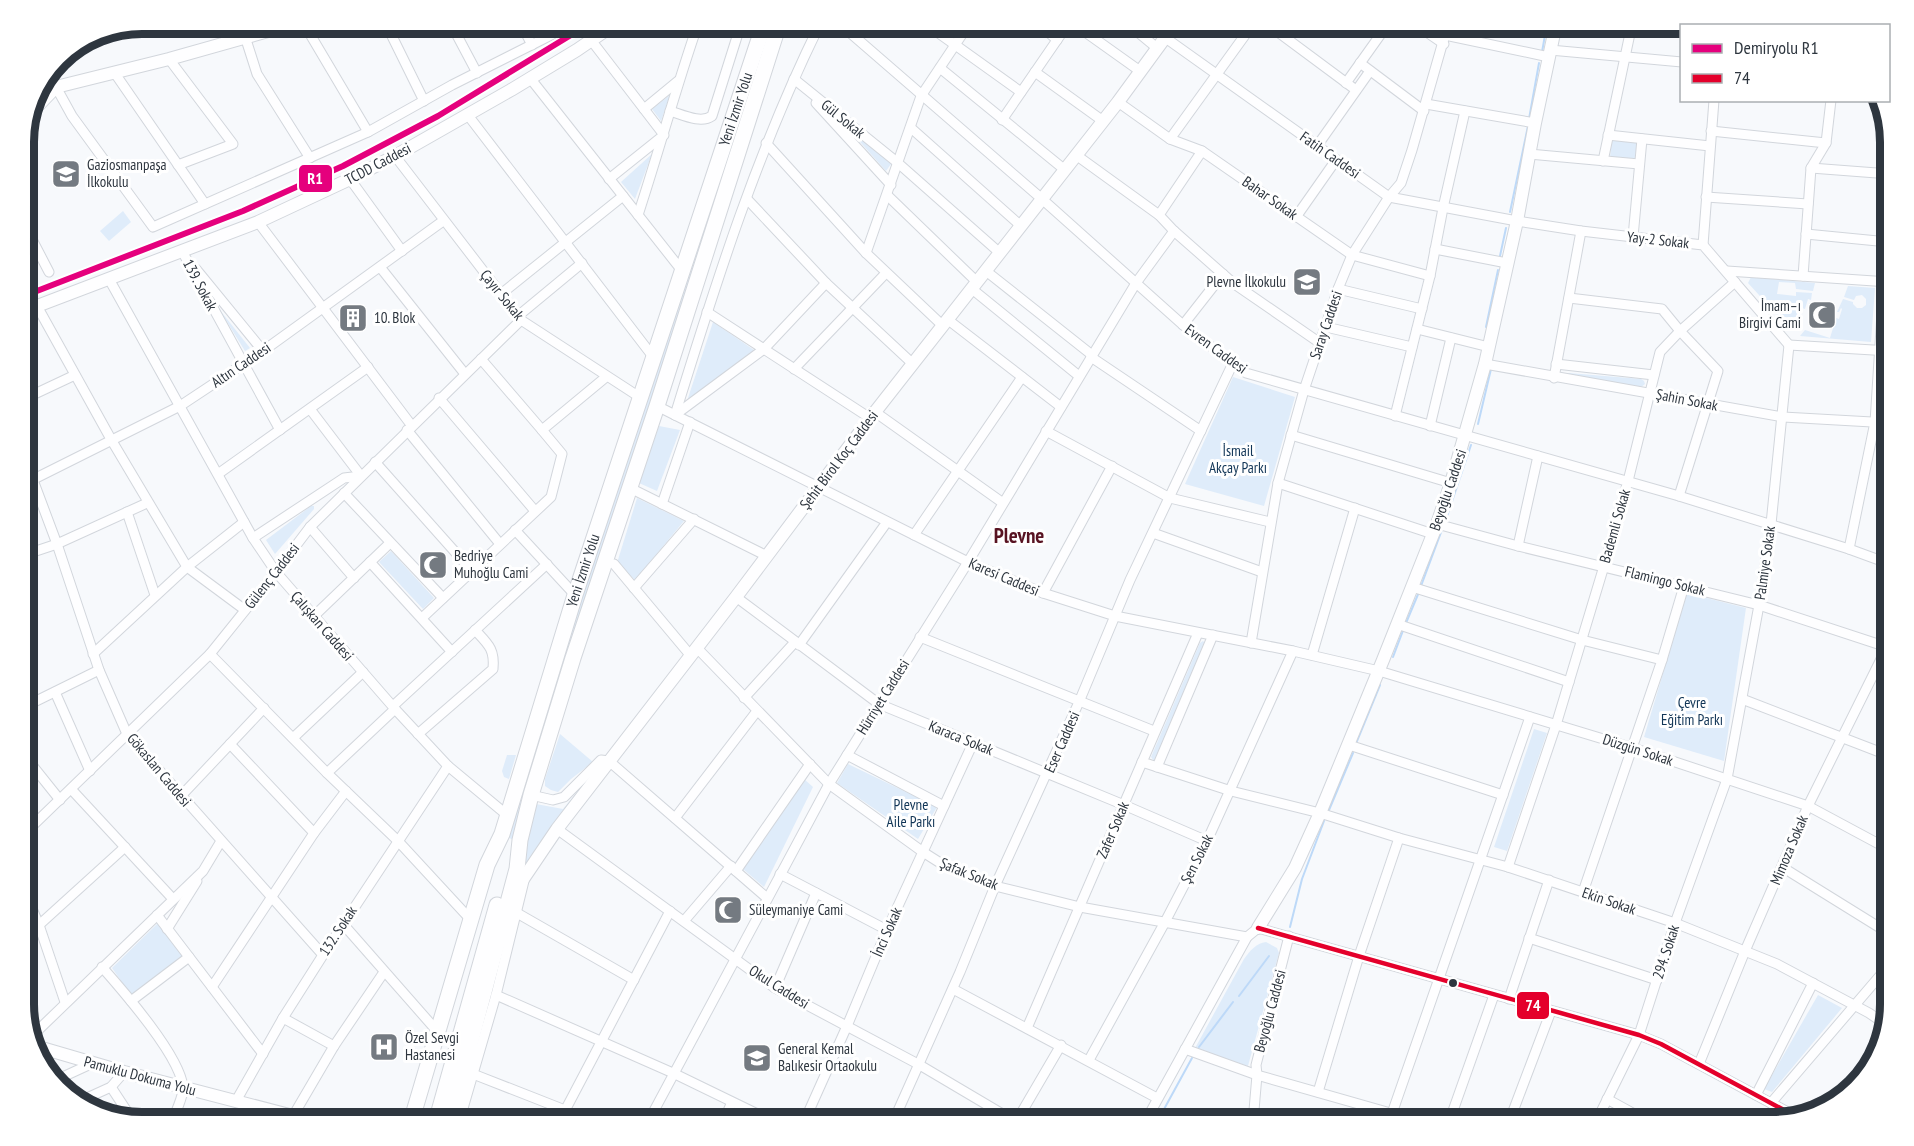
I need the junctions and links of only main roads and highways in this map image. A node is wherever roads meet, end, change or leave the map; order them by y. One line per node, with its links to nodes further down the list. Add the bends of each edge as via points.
1 (1167, 34): 12 (main road, Şehit Birol Koç Caddesi, via 557,829 525,877)
2 (1554, 34): 13 (main road, Beyoğlu Caddesi, via 1489,347 1440,527 1402,626 1379,670 1320,813 1295,868)
3 (252, 35): 7 (main road, via 56,87)
4 (599, 35): 8 (main road, TCDD Caddesi, via 350,179 258,222)
5 (761, 35): 9 (highway, Yeni İzmir Yolu, via 575,595)
6 (776, 35): 10 (highway, Yeni İzmir Yolu, via 573,658)
7 (44, 100)
8 (35, 307)
9 (502, 834): 11 (highway); 16 (highway, Yeni İzmir Yolu, via 488,865)
10 (520, 840): 11 (highway); 12 (highway, Yeni İzmir Yolu)
11 (500, 876): 17 (highway); 18 (highway)
12 (513, 907): 19 (highway, Yeni İzmir Yolu)
13 (1258, 928)
14 (45, 1049): 15 (main road, Pamuklu Dokuma Yolu)
15 (277, 1112)
16 (414, 1112)
17 (423, 1112)
18 (439, 1112)
19 (452, 1112)

